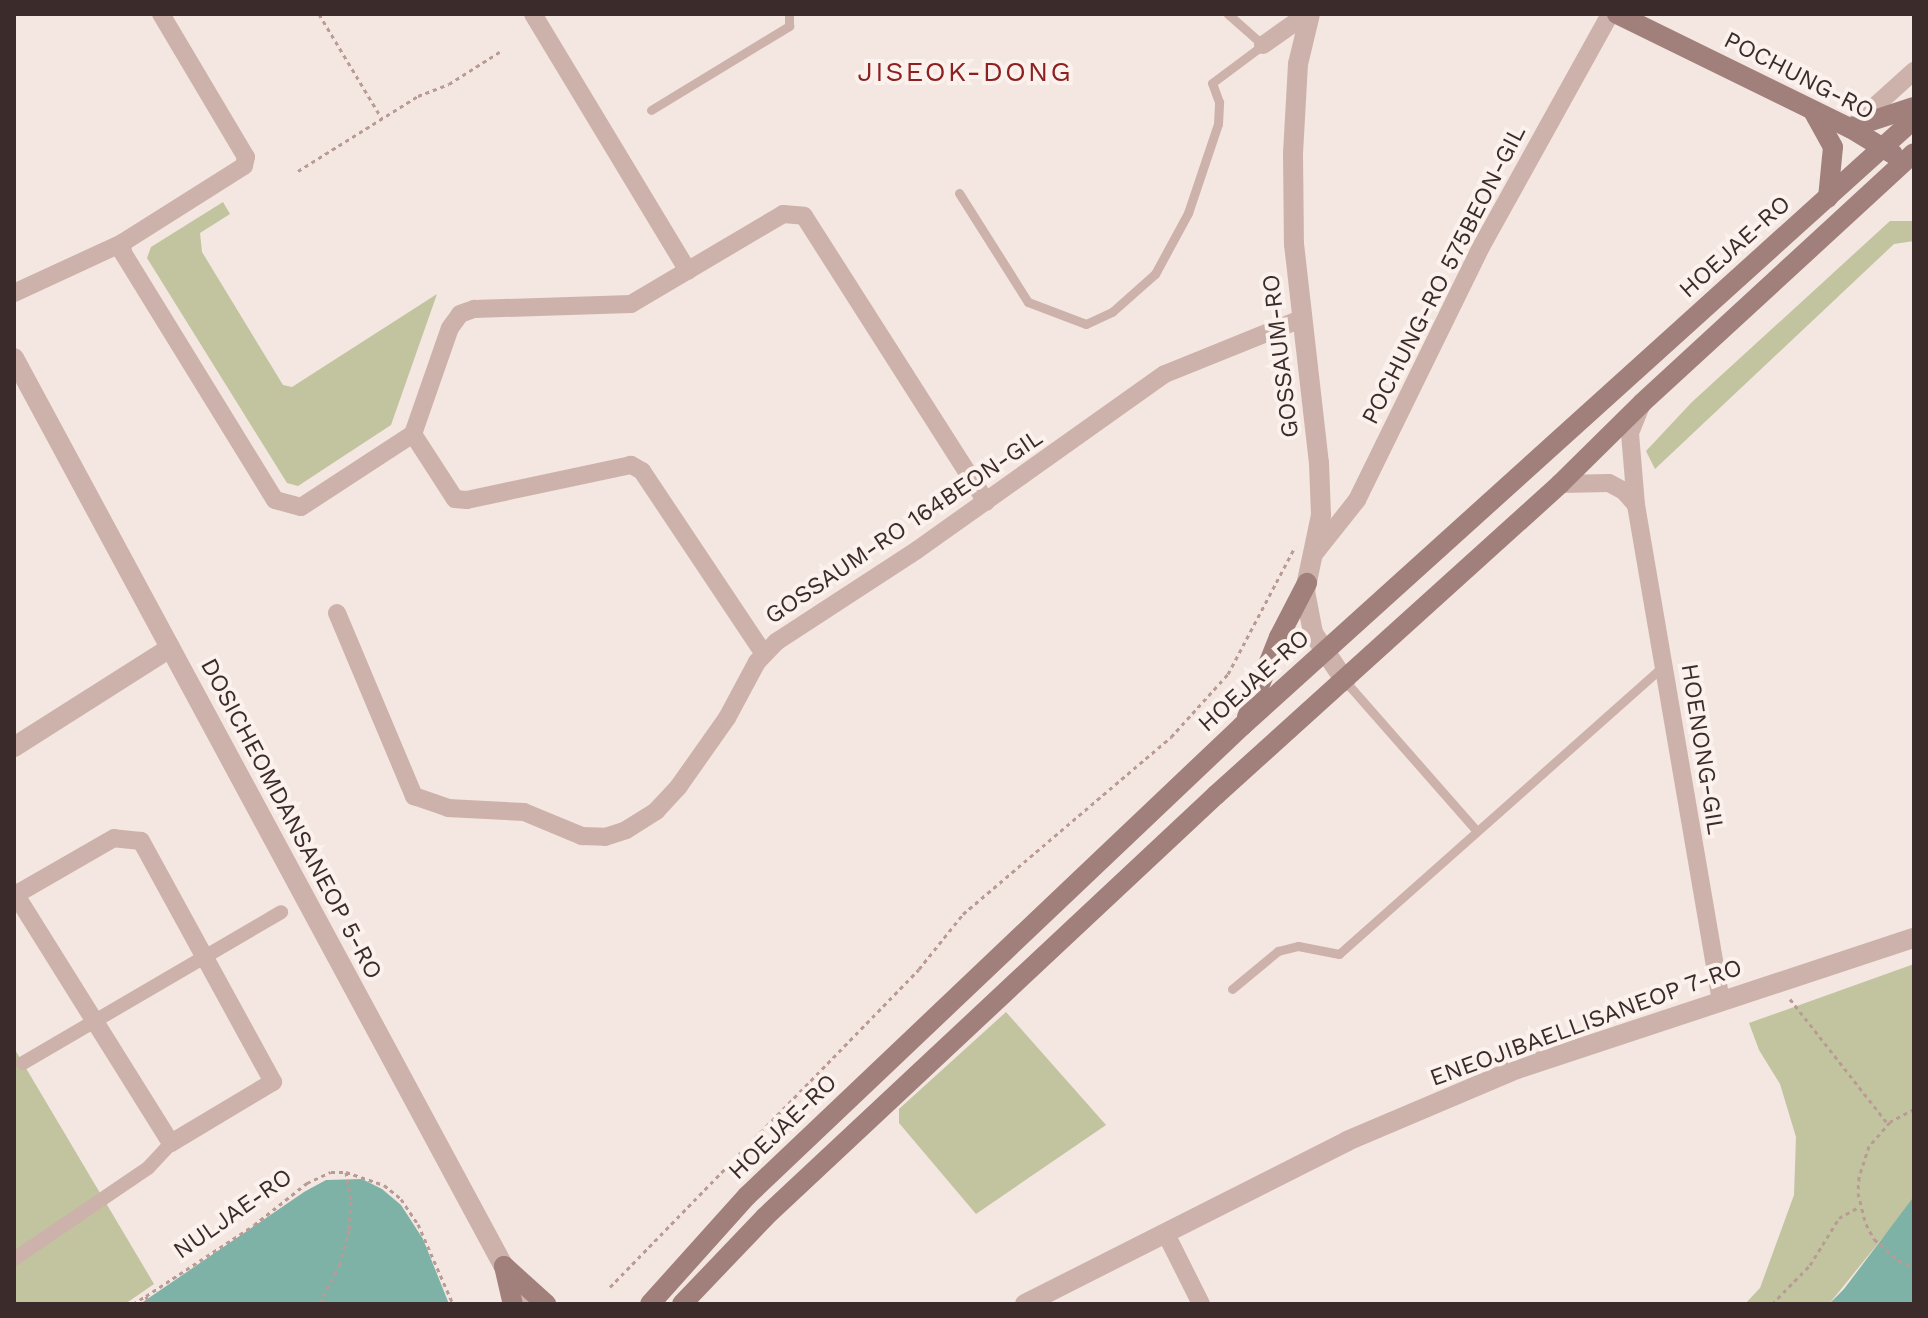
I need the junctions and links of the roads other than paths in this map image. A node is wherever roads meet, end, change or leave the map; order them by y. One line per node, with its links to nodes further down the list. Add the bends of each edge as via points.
1 (161, 14): 19 (street, via 246,157 244,166)
2 (533, 14): 20 (street)
3 (789, 14): 11 (lane, via 789,26)
4 (1228, 14): 8 (lane)
5 (1309, 14): 8 (street); 22 (street, GOSSAUM-RO, via 1294,112 1294,244)
6 (1610, 14): 29 (street, POCHUNG-RO 575BEON-GIL, via 1481,247 1357,500)
7 (1617, 14): 12 (main road, POCHUNG-RO)
8 (1263, 45): 17 (lane, via 1212,83 1219,102 1214,144 1169,253 1155,274 1096,322 1074,323 1028,302)
9 (1914, 71): 14 (street)
10 (1914, 107): 14 (main road)
11 (651, 110)
12 (1813, 111): 14 (main road, POCHUNG-RO); 18 (main road, via 1833,147)
13 (1914, 119): 15 (main road, HOEJAE-RO)
14 (1850, 128): 15 (main road, POCHUNG-RO)
15 (1882, 148): 16 (main road, POCHUNG-RO); 18 (main road, HOEJAE-RO)
16 (1911, 159): 24 (main road)
17 (959, 193)
18 (1828, 198): 33 (main road, HOEJAE-RO)
19 (122, 243): 21 (street); 25 (street, via 123,253 275,500 301,507)
20 (688, 271): 25 (street, via 631,304 474,309 460,314 450,328); 27 (street, via 783,214 804,216)
21 (14, 293)
22 (1301, 319): 27 (street, GOSSAUM-RO 164BEON-GIL, via 1165,374); 29 (street, GOSSAUM-RO, via 1321,515)
23 (14, 358): 32 (street, DOSICHEOMDANSANEOP 5-RO)
24 (1642, 403): 26 (main road); 28 (street, HOENONG-GIL, via 1630,433)
25 (413, 434): 34 (street, via 455,499 631,465 642,471)
26 (1560, 484): 28 (street, via 1609,483); 36 (main road)
27 (986, 502): 34 (street, GOSSAUM-RO 164BEON-GIL)
28 (1636, 505): 35 (street, HOENONG-GIL)
29 (1315, 553): 30 (street, GOSSAUM-RO)
30 (1307, 583): 33 (street, GOSSAUM-RO, via 1313,633); 37 (main road)
31 (337, 613): 34 (street, GOSSAUM-RO 164BEON-GIL, via 414,796 448,808 524,812 582,836 605,837 626,830 656,811 698,760)
32 (170, 648): 38 (street); 51 (street, DOSICHEOMDANSANEOP 5-RO)
33 (1325, 651): 36 (street, GOSSAUM-RO); 37 (main road, HOEJAE-RO)
34 (764, 654)
35 (1664, 665): 39 (lane); 45 (street, HOENONG-GIL)
36 (1345, 681): 39 (lane); 57 (main road, via 765,1217)
37 (1242, 726): 56 (main road, HOEJAE-RO, via 747,1196)
38 (14, 747)
39 (1476, 830): 44 (lane, via 1339,954 1298,946 1278,951)
40 (15, 893): 43 (street, via 114,838 141,841); 46 (street)
41 (281, 912): 43 (street)
42 (1914, 938): 45 (street, ENEOJIBAELLISANEOP 7-RO)
43 (203, 956): 46 (street); 48 (street, via 273,1082)
44 (1232, 989)
45 (1721, 1001): 49 (street, ENEOJIBAELLISANEOP 7-RO, via 1517,1069 1361,1135)
46 (94, 1019): 47 (street); 48 (street)
47 (23, 1063)
48 (171, 1143): 50 (street, via 148,1168)
49 (1166, 1234): 52 (street); 58 (street, ENEOJIBAELLISANEOP 7-RO)
50 (14, 1259)
51 (504, 1266): 53 (main road); 54 (street, DOSICHEOMDANSANEOP 5-RO); 55 (main road)
52 (1198, 1303)
53 (513, 1304)
54 (524, 1304)
55 (546, 1304)
56 (650, 1304)
57 (682, 1304)
58 (1025, 1304)

